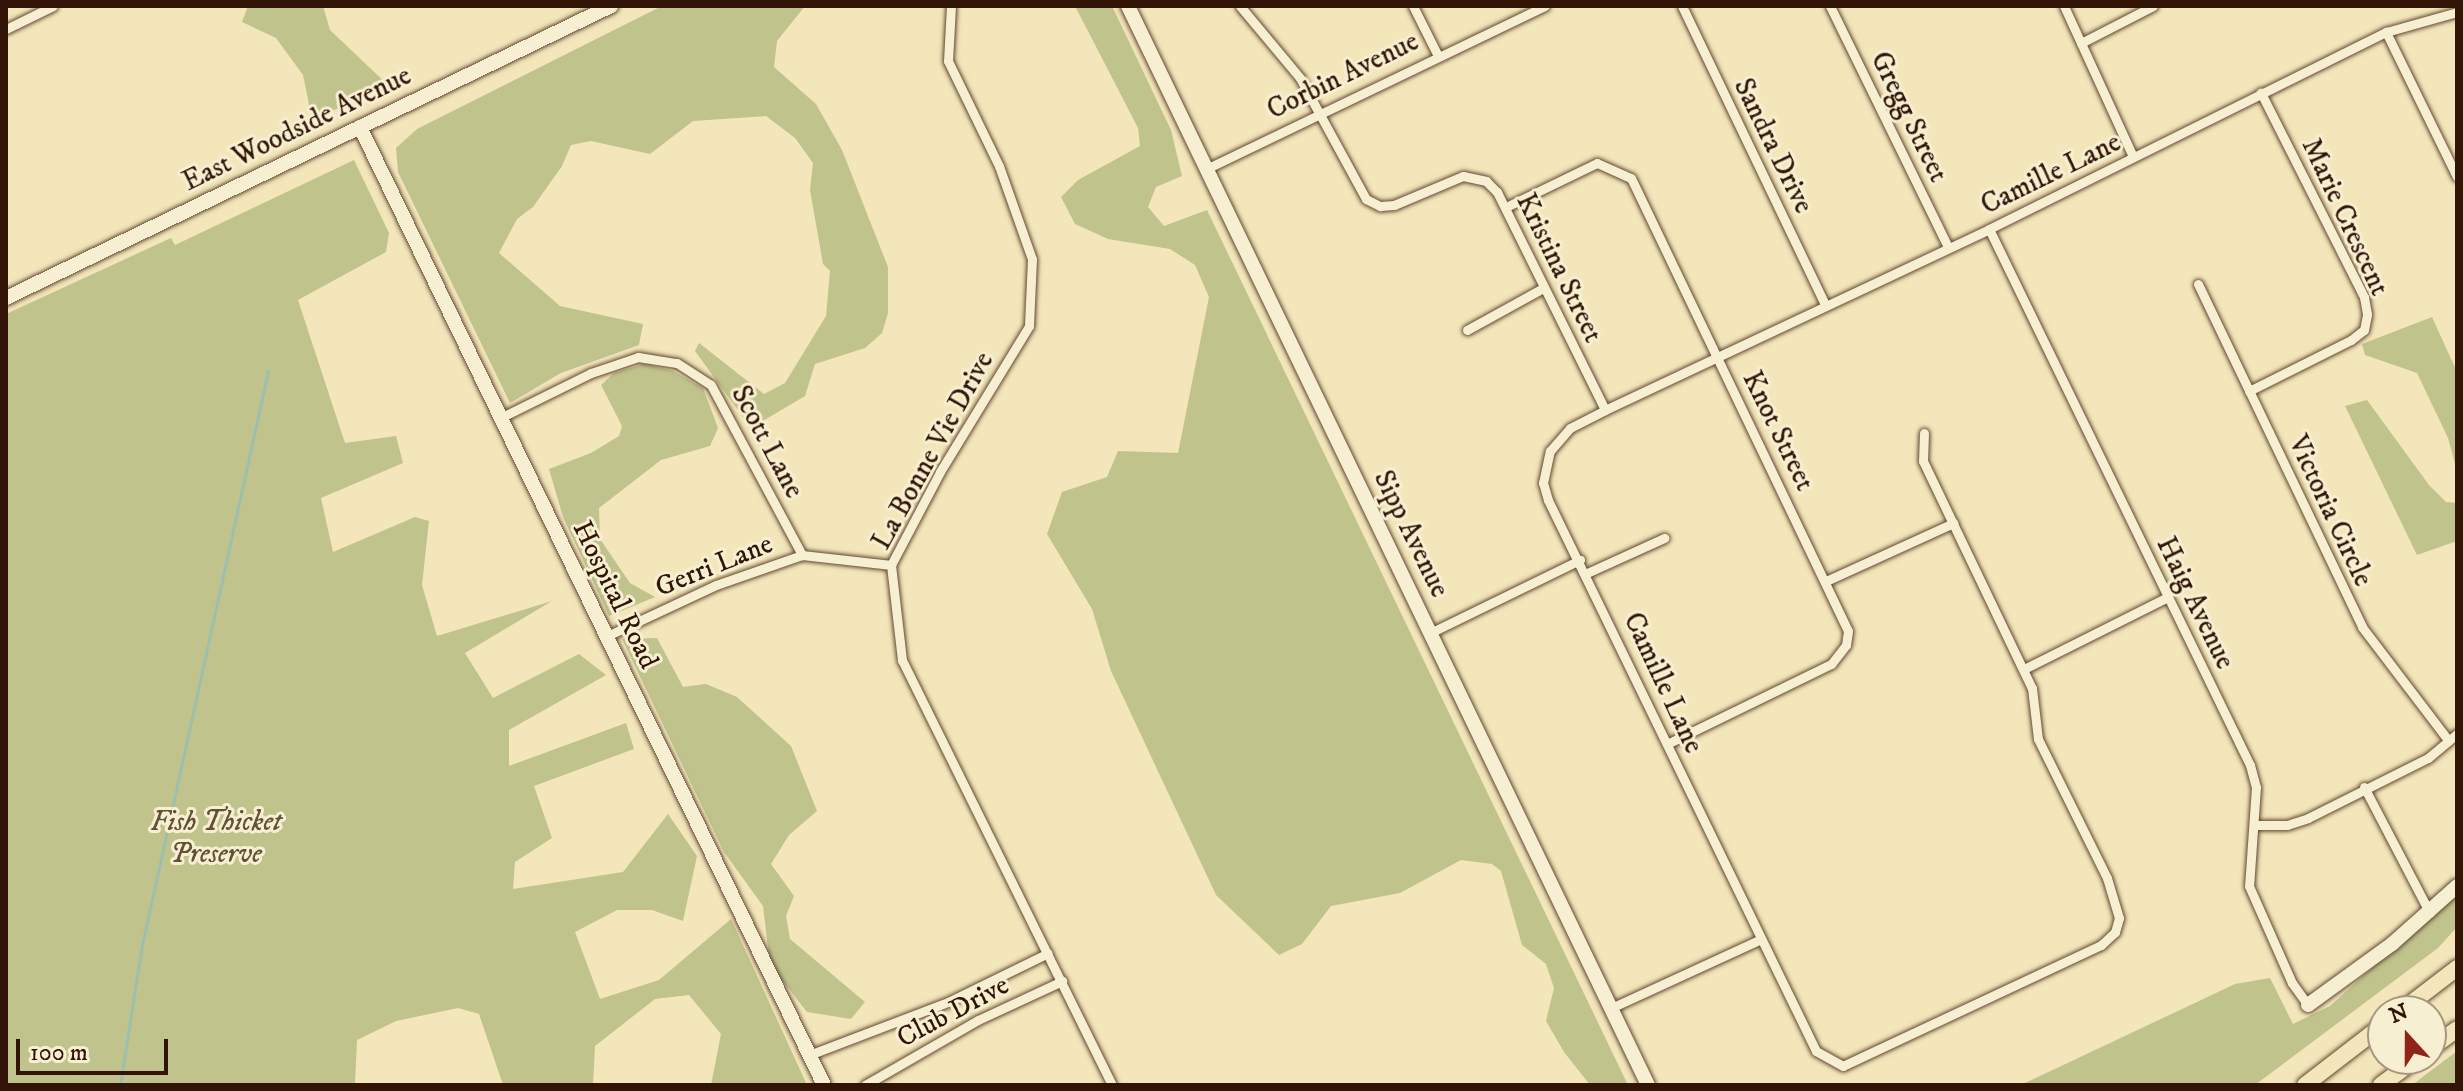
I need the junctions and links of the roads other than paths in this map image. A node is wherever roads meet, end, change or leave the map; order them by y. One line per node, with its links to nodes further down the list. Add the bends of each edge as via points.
1 (53, 6): 13 (street)
2 (611, 6): 19 (street, East Woodside Avenue)
3 (951, 6): 40 (street, La Bonne Vie Drive, via 948,61 998,164 1032,259 1029,326 940,472)
4 (1128, 6): 21 (street, Sipp Avenue)
5 (1240, 6): 18 (street, via 1300,78)
6 (1413, 6): 16 (street)
7 (1545, 6): 16 (street, Corbin Avenue)
8 (1682, 6): 29 (street, Sandra Drive)
9 (1830, 6): 25 (street, Gregg Street)
10 (2064, 6): 15 (street)
11 (2153, 6): 15 (street)
12 (2457, 12): 14 (street, Camille Lane)
13 (6, 29)
14 (2386, 32): 17 (street, Camille Lane); 22 (street)
15 (2081, 43): 20 (street)
16 (1437, 54): 18 (street, Corbin Avenue)
17 (2261, 93): 20 (street, Camille Lane); 32 (street, Marie Crescent, via 2364,297 2367,314 2364,330 2351,340)
18 (1319, 112): 21 (street, Corbin Avenue); 23 (street, Kristina Street, via 1366,199 1394,205 1449,180 1474,176 1486,181)
19 (360, 127): 28 (street, East Woodside Avenue); 34 (street, Hospital Road)
20 (2133, 157): 24 (street, Camille Lane)
21 (1206, 169): 44 (street, Sipp Avenue)
22 (2457, 177)
23 (1506, 207): 27 (street, Kristina Street); 31 (street, Knot Street, via 1586,166 1621,170 1631,178)
24 (1989, 229): 25 (street, Camille Lane); 43 (street, Haig Avenue)
25 (1948, 247): 29 (street, Camille Lane)
26 (2198, 284): 32 (street, Victoria Circle)
27 (1543, 288): 30 (street); 33 (street, Kristina Street)
28 (6, 298)
29 (1825, 305): 31 (street, Camille Lane)
30 (1467, 330)
31 (1719, 359): 33 (street, Camille Lane); 42 (street, Knot Street)
32 (2249, 391): 47 (street, Victoria Circle, via 2362,627)
33 (1605, 410): 39 (street, Camille Lane, via 1570,428 1544,465 1548,500)
34 (500, 418): 38 (street, Scott Lane, via 591,373 638,357 677,363 711,385); 45 (street, Hospital Road)
35 (1924, 433): 36 (street, Camille Lane, via 1923,461)
36 (1953, 523): 42 (street); 46 (street, Camille Lane)
37 (1664, 538): 41 (street)
38 (802, 555): 40 (street, Gerri Lane); 45 (street, Gerri Lane, via 716,585)
39 (1580, 560): 41 (street, Camille Lane); 44 (street)
40 (891, 565): 54 (street, La Bonne Vie Drive, via 902,660)
41 (1587, 573): 48 (street, Camille Lane)
42 (1826, 581): 48 (street, Knot Street, via 1848,631 1840,657)
43 (2168, 597): 46 (street); 50 (street, Haig Avenue, via 2250,765 2256,787)
44 (1430, 633): 61 (street, Sipp Avenue)
45 (607, 636): 63 (street, Hospital Road)
46 (2024, 669): 53 (street, Camille Lane, via 2032,688 2038,739 2117,904 2119,918 2110,940 1843,1066 1816,1051)
47 (2453, 738): 49 (street, via 2428,758)
48 (1667, 744): 53 (street, Camille Lane)
49 (2364, 787): 50 (street, via 2287,825); 52 (street)
50 (2255, 825): 60 (street, Haig Avenue, via 2248,867 2254,905 2300,999)
51 (2457, 886): 52 (street)
52 (2430, 913): 60 (street)
53 (1761, 939): 61 (street)
54 (1048, 953): 57 (street, La Bonne Vie Drive); 63 (street, via 948,1002)
55 (2457, 956): 58 (highway)
56 (2457, 968): 58 (highway)
57 (1062, 981): 65 (street, Club Drive, via 978,1020); 66 (street, La Bonne Vie Drive)
58 (2424, 993): 59 (highway)
59 (2421, 995)
60 (2308, 1005)
61 (1611, 1008): 67 (street, Sipp Avenue)
62 (2367, 1037): 68 (highway)
63 (809, 1055): 64 (street, Hospital Road)
64 (824, 1085)
65 (865, 1085)
66 (1112, 1085)
67 (1648, 1085)
68 (2305, 1085)

